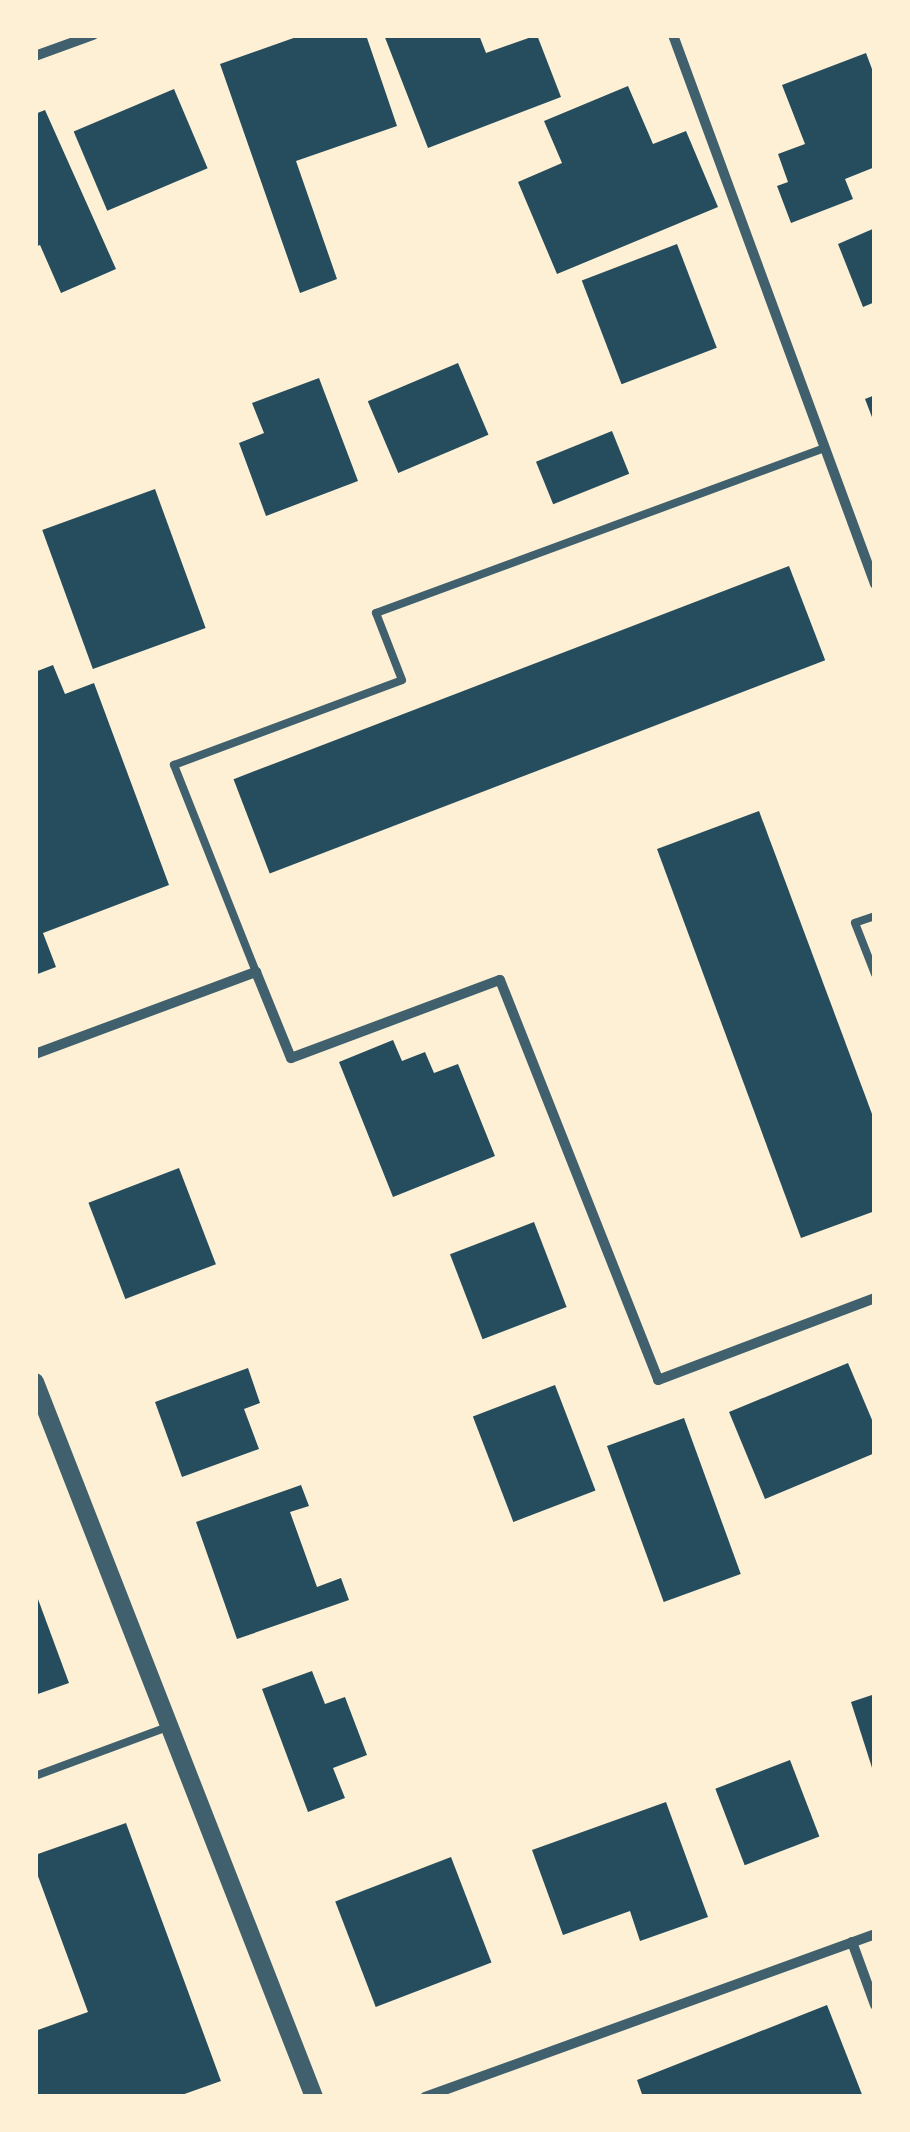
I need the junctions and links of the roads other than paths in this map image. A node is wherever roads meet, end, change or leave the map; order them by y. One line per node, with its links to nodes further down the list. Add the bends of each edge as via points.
1 (93, 35): 3 (street)
2 (673, 35): 4 (street)
3 (35, 56)
4 (825, 448): 5 (street); 7 (lane, via 376,613 402,680 174,765)
5 (875, 584)
6 (875, 916): 8 (lane, via 855,923)
7 (256, 972): 9 (street); 10 (street, via 291,1058 500,980 658,1380)
8 (875, 974)
9 (35, 1054)
10 (875, 1298)
11 (35, 1382): 12 (street)
12 (170, 1726): 13 (lane); 17 (street)
13 (35, 1776)
14 (875, 1934): 15 (street)
15 (852, 1942): 16 (street); 18 (street)
16 (875, 2006)
17 (314, 2097)
18 (425, 2097)

